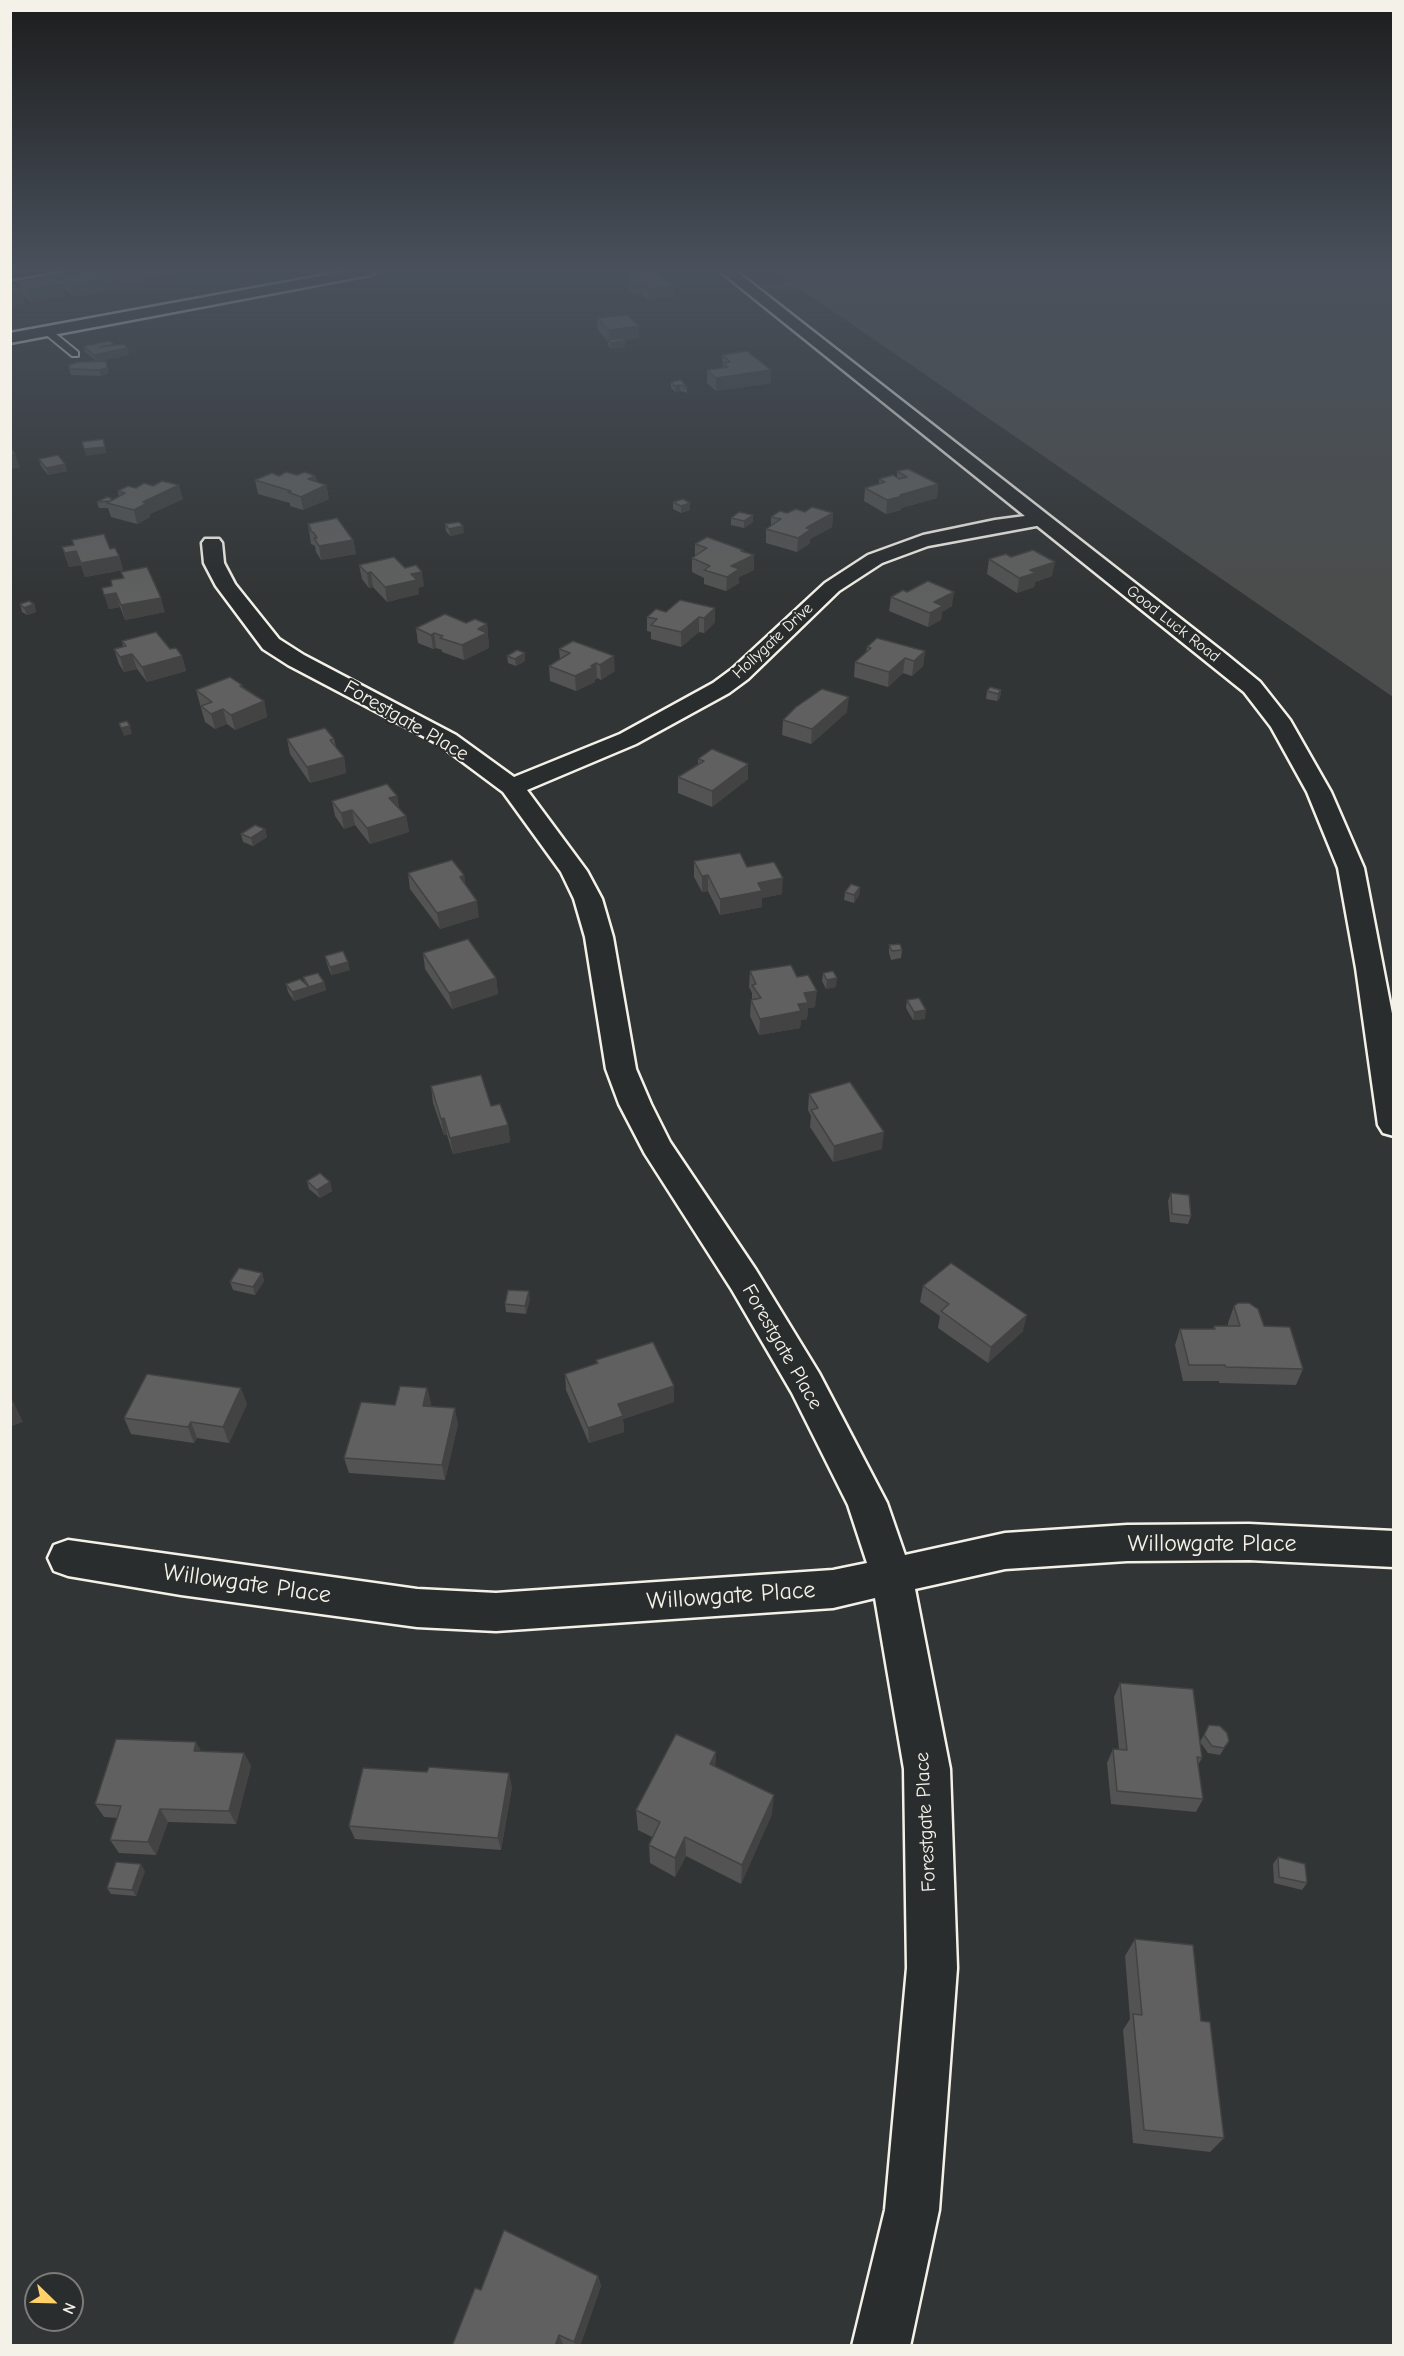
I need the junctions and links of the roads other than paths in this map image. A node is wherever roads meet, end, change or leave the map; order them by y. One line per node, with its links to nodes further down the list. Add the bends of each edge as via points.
1 (865, 381): 2 (street, Good Luck Road)
2 (1040, 520): 4 (street, Hollygate Drive, via 922,541 875,559 832,587 721,688 628,739); 5 (street, Good Luck Road, via 1252,687 1282,725 1319,792 1351,868)
3 (212, 543): 4 (street, Forestgate Place, via 213,563 226,586 271,644 448,740)
4 (512, 787): 8 (street, Forestgate Place, via 574,871 588,899 599,937 621,1069 635,1104 656,1146 744,1280 806,1384 867,1503)
5 (1394, 1125)
6 (1394, 1549): 8 (street, Willowgate Place, via 1284,1543 1127,1543 1005,1551)
7 (68, 1558): 8 (street, Willowgate Place, via 417,1608 496,1612 775,1594 833,1588)
8 (892, 1575): 9 (street, Forestgate Place, via 927,1769 932,1968 912,2210)
9 (881, 2346)

